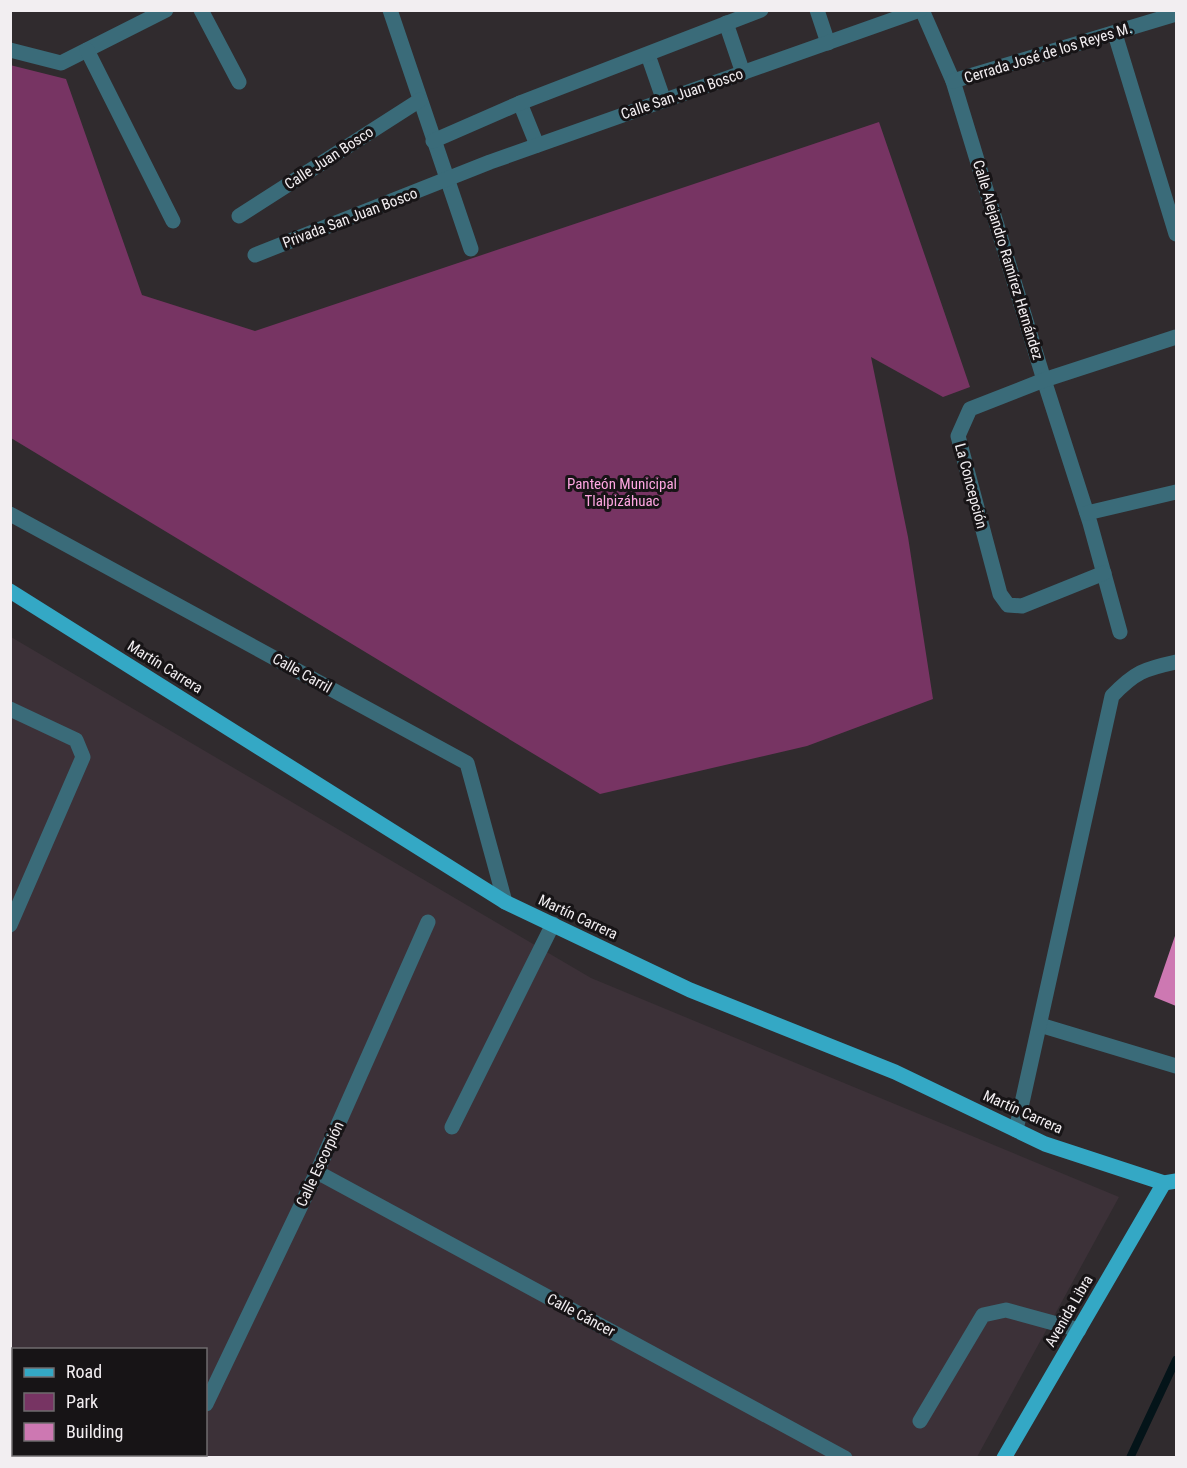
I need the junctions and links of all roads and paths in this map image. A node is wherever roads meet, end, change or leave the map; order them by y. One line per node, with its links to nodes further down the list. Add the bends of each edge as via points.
1 (166, 10): 12 (street)
2 (201, 10): 16 (street)
3 (390, 10): 17 (street)
4 (761, 10): 8 (street)
5 (817, 10): 10 (street)
6 (921, 10): 10 (street, Calle San Juan Bosco); 15 (street, Calle Alejandro Ramírez Hernández)
7 (1176, 14): 9 (street, Cerrada José de los Reyes M.)
8 (726, 23): 13 (street); 14 (street)
9 (1115, 34): 15 (street, Cerrada José de los Reyes M.); 25 (street)
10 (828, 43): 14 (street, Calle San Juan Bosco)
11 (10, 50): 12 (street, via 61,63)
12 (87, 50): 24 (street)
13 (648, 55): 18 (street); 19 (street)
14 (743, 73): 18 (street, Calle San Juan Bosco)
15 (954, 81): 29 (street, Calle Alejandro Ramírez Hernández)
16 (238, 82)
17 (420, 100): 20 (street); 23 (street, Calle Juan Bosco)
18 (664, 100): 21 (street, Calle San Juan Bosco)
19 (520, 103): 20 (street); 21 (street)
20 (433, 141): 22 (street)
21 (537, 145): 22 (street, Calle San Juan Bosco)
22 (446, 181): 26 (street); 27 (street, Privada San Juan Bosco)
23 (239, 216)
24 (173, 222)
25 (1176, 234)
26 (471, 249)
27 (255, 255)
28 (1176, 337): 29 (street, La Concepción)
29 (1044, 380): 31 (street, Calle Alejandro Ramírez Hernández); 33 (street, La Concepción, via 970,409 958,436 1000,594 1008,605 1022,606)
30 (1176, 492): 31 (street)
31 (1087, 513): 33 (street, Calle Alejandro Ramírez Hernández)
32 (10, 514): 38 (street, Calle Carril, via 467,763)
33 (1104, 573): 35 (street, Calle Alejandro Ramírez Hernández)
34 (10, 591): 38 (main road, Martín Carrera)
35 (1120, 632)
36 (1176, 662): 42 (street, via 1131,676 1112,696)
37 (10, 709): 41 (street, via 76,740 82,757)
38 (505, 902): 40 (main road, Martín Carrera)
39 (428, 922): 46 (street, Calle Escorpión)
40 (553, 924): 44 (street); 45 (main road, Martín Carrera, via 690,990 895,1072)
41 (10, 925)
42 (1040, 1025): 43 (street); 45 (street)
43 (1176, 1066)
44 (452, 1127)
45 (1016, 1130): 47 (main road, Martín Carrera, via 1045,1144)
46 (317, 1172): 49 (street, Calle Escorpión); 51 (street, Calle Cáncer)
47 (1170, 1182): 48 (main road, Avenida Libra)
48 (1079, 1330): 50 (street, via 1006,1310 983,1315); 52 (main road, Avenida Libra)
49 (207, 1402)
50 (920, 1421)
51 (845, 1458)
52 (1004, 1458)

